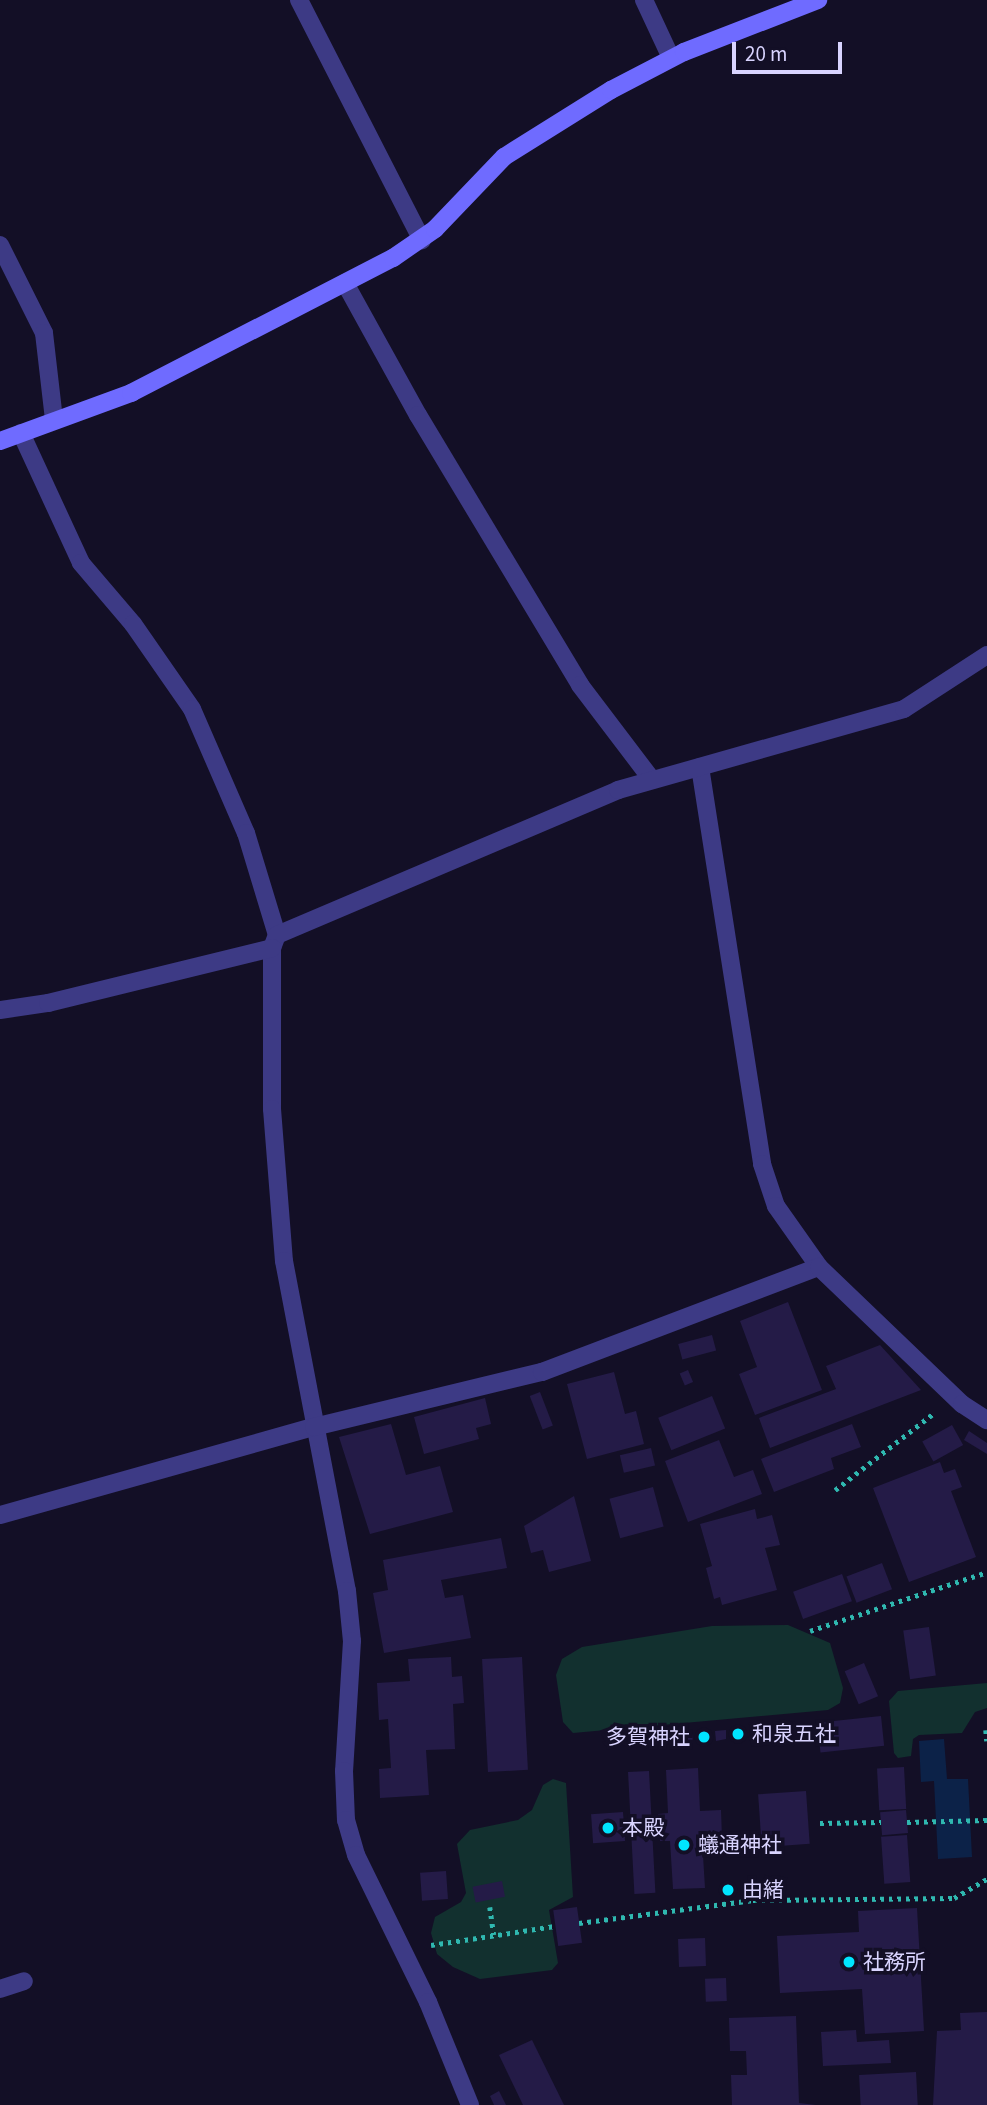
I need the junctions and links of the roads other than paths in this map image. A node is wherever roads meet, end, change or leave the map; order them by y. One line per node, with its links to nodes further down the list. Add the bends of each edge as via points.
1 (299, 0): 5 (street)
2 (644, 0): 4 (street)
3 (818, 0): 4 (street)
4 (671, 58): 5 (street, via 504,158)
5 (422, 240): 7 (street)
6 (0, 245): 8 (street, via 44,332)
7 (345, 283): 8 (street, via 131,393); 13 (street, via 418,415 580,685)
8 (54, 421): 9 (street)
9 (21, 433): 10 (street); 14 (street, via 80,563 132,624 192,709 246,833)
10 (0, 441)
11 (987, 655): 12 (street, via 904,709)
12 (699, 767): 13 (street); 16 (street, via 762,1164 776,1206)
13 (652, 780): 14 (street, via 618,790)
14 (274, 941): 15 (street, via 48,1003); 18 (street, via 272,1109 284,1261)
15 (0, 1010)
16 (819, 1267): 17 (street, via 955,1397); 18 (street, via 580,1360)
17 (987, 1420)
18 (314, 1427): 19 (street); 22 (street, via 347,1591 352,1641 344,1771 346,1820 356,1855)
19 (0, 1515)
20 (24, 1982): 21 (street)
21 (0, 1989)
22 (471, 2105)

